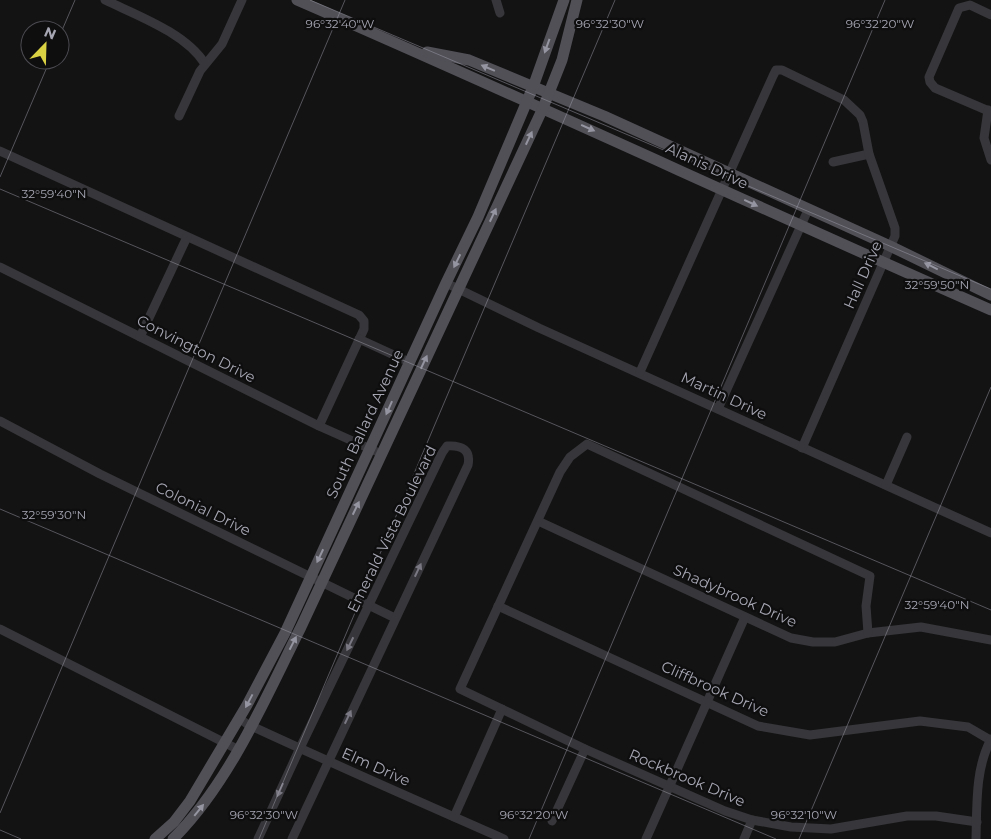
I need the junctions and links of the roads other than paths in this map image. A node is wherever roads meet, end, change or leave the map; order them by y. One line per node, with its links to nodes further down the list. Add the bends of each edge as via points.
1 (105, 0): 10 (street, via 165,30 197,52)
2 (242, 0): 10 (street, via 222,44)
3 (298, 0): 9 (main road, Alanis Drive)
4 (496, 0): 7 (street)
5 (564, 0): 11 (main road, South Ballard Avenue, one-way to 11)
6 (577, 0): 12 (main road, South Ballard Avenue, via 562,60)
7 (500, 13)
8 (991, 16): 15 (street, via 970,5 957,12 934,64 930,82 935,88)
9 (411, 50): 11 (main road, Alanis Drive, one-way to 9, via 469,60); 13 (main road, Alanis Drive)
10 (204, 64): 16 (street)
11 (533, 87): 12 (main road, Alanis Drive); 13 (main road, South Ballard Avenue)
12 (550, 92): 14 (main road, South Ballard Avenue); 21 (main road, Alanis Drive)
13 (527, 101): 14 (main road, Alanis Drive); 29 (main road, South Ballard Avenue, one-way to 29)
14 (543, 108): 22 (main road, Alanis Drive, one-way to 22); 30 (main road, South Ballard Avenue, one-way to 14)
15 (989, 111): 19 (street, via 984,138)
16 (179, 116)
17 (0, 151): 25 (street)
18 (869, 154): 20 (street); 21 (street, Hall Drive, via 863,122 853,107 782,70 776,70); 26 (street, Hall Drive, via 895,228)
19 (991, 160)
20 (833, 162)
21 (729, 173): 22 (street); 23 (main road, Alanis Drive)
22 (722, 189): 24 (main road, Alanis Drive, one-way to 24); 36 (street)
23 (808, 210): 24 (street); 26 (main road, Alanis Drive)
24 (801, 226): 27 (main road, Alanis Drive); 37 (street)
25 (187, 237): 33 (street); 34 (street, via 359,315 364,322)
26 (890, 246): 27 (street, Hall Drive); 31 (main road, Alanis Drive, one-way to 26)
27 (883, 263): 32 (main road, Alanis Drive); 42 (street, Hall Drive)
28 (0, 267): 33 (street, Convington Drive)
29 (446, 283): 30 (street, Martin Drive); 35 (main road, South Ballard Avenue)
30 (458, 288): 36 (street, Martin Drive); 43 (main road, South Ballard Avenue, one-way to 30)
31 (991, 295)
32 (991, 310)
33 (140, 336): 39 (street, Convington Drive)
34 (359, 339): 35 (street); 39 (street)
35 (410, 362): 41 (main road, South Ballard Avenue, one-way to 41)
36 (640, 372): 37 (street, Martin Drive)
37 (718, 409): 42 (street, Martin Drive)
38 (0, 421): 47 (street, Colonial Drive)
39 (319, 426): 41 (street, Convington Drive)
40 (907, 437): 44 (street)
41 (370, 448): 43 (street, Convington Drive); 47 (main road, South Ballard Avenue, one-way to 47)
42 (802, 448): 44 (street, Martin Drive)
43 (382, 454): 48 (main road, South Ballard Avenue, one-way to 43)
44 (886, 485): 46 (street, Martin Drive)
45 (538, 521): 50 (street); 51 (street, Shadybrook Drive); 54 (street, via 570,457 587,444 870,576 866,606)
46 (991, 533)
47 (310, 577): 48 (street, Colonial Drive); 58 (main road, South Ballard Avenue, one-way to 58)
48 (320, 583): 49 (street, Colonial Drive); 59 (main road, South Ballard Avenue, one-way to 48, via 301,628)
49 (369, 605): 52 (street, Colonial Drive); 52 (street, Emerald Vista Boulevard, one-way to 49, via 468,465 465,449 457,445 447,446 442,453); 62 (street, Emerald Vista Boulevard, one-way to 62)
50 (498, 606): 56 (street, Cliffbrook Drive); 57 (street, Rockbrook Drive, via 460,689)
51 (745, 617): 54 (street, Shadybrook Drive, via 792,638 813,642 835,642); 56 (street)
52 (395, 618): 65 (street, Emerald Vista Boulevard, one-way to 52)
53 (0, 628): 61 (street)
54 (868, 633): 55 (street, Shadybrook Drive, via 921,627)
55 (991, 640)
56 (706, 702): 60 (street, Cliffbrook Drive, via 758,726 810,735 920,721 968,728); 66 (street)
57 (502, 709): 64 (street, Rockbrook Drive); 67 (street)
58 (239, 718): 59 (street, Elm Drive); 61 (main road, South Ballard Avenue)
59 (250, 726): 62 (street, Elm Drive); 63 (main road, South Ballard Avenue)
60 (991, 740): 70 (street, via 980,775)
61 (225, 742): 63 (street); 71 (main road, South Ballard Avenue, via 190,801)
62 (300, 748): 65 (street, Elm Drive); 73 (street, Emerald Vista Boulevard, one-way to 73)
63 (237, 749): 72 (main road, South Ballard Avenue, one-way to 63, via 208,799)
64 (585, 749): 66 (street, Rockbrook Drive); 69 (street)
65 (328, 761): 67 (street, Elm Drive); 74 (street, Emerald Vista Boulevard)
66 (670, 787): 68 (street, Rockbrook Drive); 76 (street)
67 (454, 816): 75 (street, Elm Drive)
68 (752, 820): 70 (street, Rockbrook Drive, via 831,829 907,816); 77 (street)
69 (552, 821)
70 (977, 822): 78 (street)
71 (155, 839)
72 (173, 839)
73 (258, 839)
74 (292, 839)
75 (504, 839)
76 (646, 839)
77 (744, 839)
78 (976, 839)

